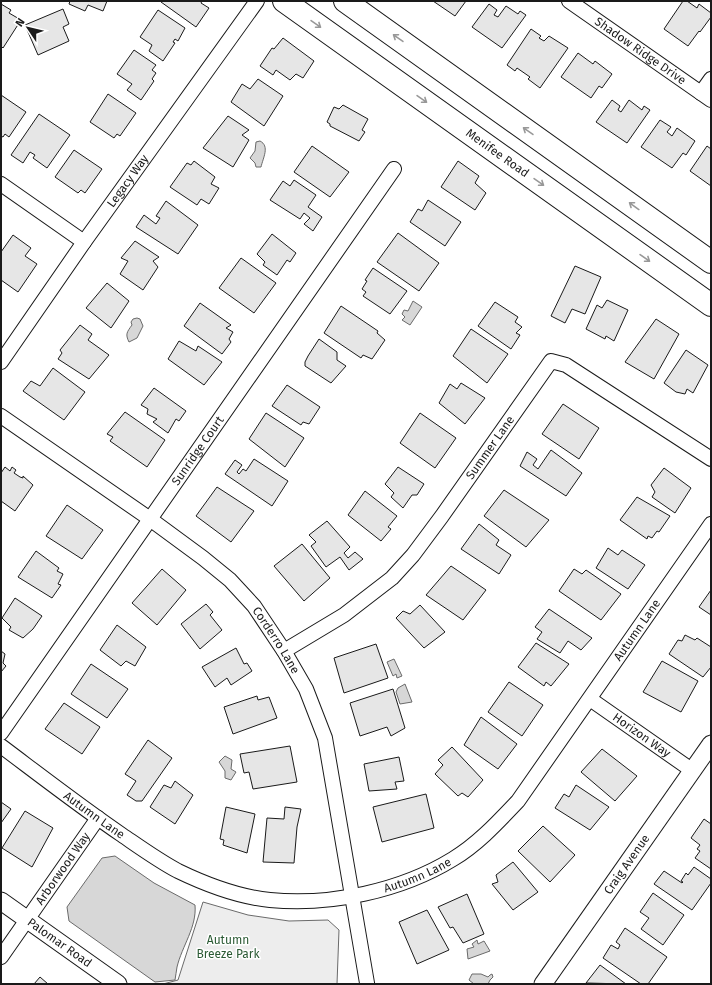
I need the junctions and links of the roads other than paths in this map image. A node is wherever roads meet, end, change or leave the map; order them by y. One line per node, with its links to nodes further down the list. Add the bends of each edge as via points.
1 (257, 1): 9 (street, Legacy Way)
2 (284, 1): 11 (main road, Menifee Road, one-way to 11)
3 (345, 1): 10 (main road, one-way to 3)
4 (569, 1): 6 (street, Shadow Ridge Drive)
5 (711, 79): 6 (street)
6 (706, 96)
7 (394, 169): 15 (street, Sunridge Court)
8 (1, 184): 9 (street)
9 (84, 242): 12 (street, Legacy Way)
10 (711, 262)
11 (711, 305)
12 (1, 362)
13 (1, 416): 15 (street, Corderro Lane)
14 (711, 459): 17 (street, Summer Lane, via 566,365 551,361 442,516 392,578 344,615)
15 (150, 519): 17 (street, Corderro Lane, via 230,580 254,606); 19 (street, Sunridge Court)
16 (711, 524): 18 (street, Autumn Lane)
17 (284, 651): 24 (street, Corderro Lane, via 306,689 325,738)
18 (590, 699): 22 (street, Horizon Way); 24 (street, Autumn Lane, via 518,801 489,832 454,859 426,874 392,887)
19 (1, 733)
20 (711, 744): 22 (street, Craig Avenue)
21 (1, 746): 23 (street, Autumn Lane)
22 (693, 771): 30 (street, Craig Avenue)
23 (98, 818): 24 (street, Autumn Lane, via 153,857 177,870 240,894 270,900 310,901); 26 (street, Arborwood Way)
24 (352, 896): 28 (street, Corderro Lane)
25 (1, 901): 26 (street, Palomar Road)
26 (27, 919): 27 (street, Arborwood Way); 29 (street, Palomar Road)
27 (1, 957)
28 (367, 983)
29 (118, 984)
30 (543, 984)

